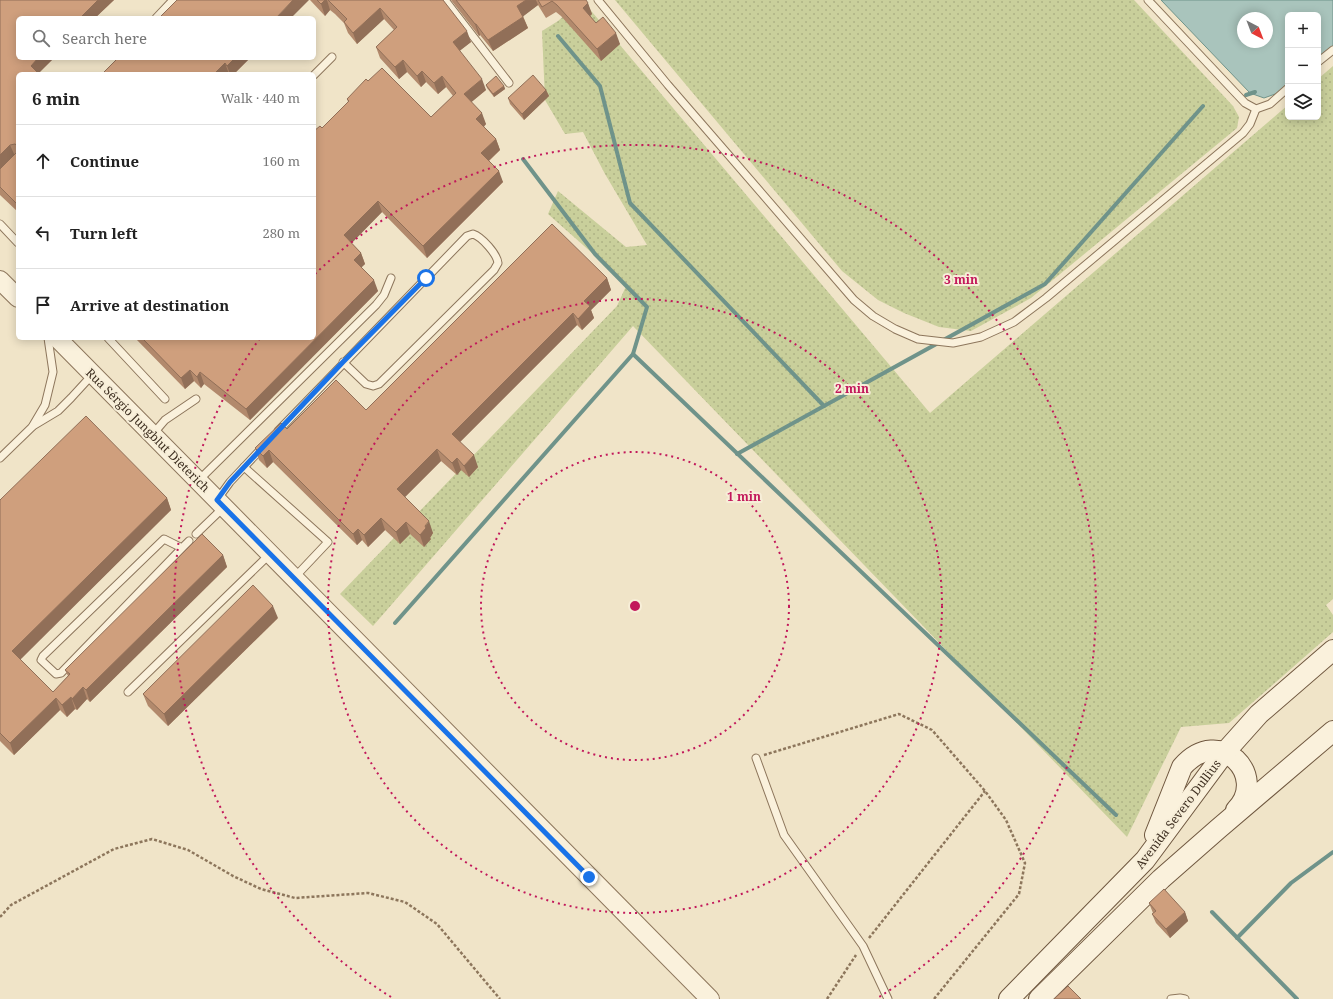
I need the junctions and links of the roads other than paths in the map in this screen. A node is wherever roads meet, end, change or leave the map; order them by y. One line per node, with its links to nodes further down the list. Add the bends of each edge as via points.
1 (173, 0): 5 (lane)
2 (445, 0): 10 (lane)
3 (598, 0): 12 (lane, via 854,300 894,329 918,339 953,343 981,337 1014,322 1243,133 1250,124)
4 (1148, 0): 12 (lane, via 1245,103)
5 (158, 16)
6 (1333, 50): 8 (lane)
7 (332, 57): 9 (lane)
8 (1321, 60)
9 (316, 73)
10 (509, 83)
11 (1285, 91): 12 (lane, via 1270,104)
12 (1256, 108)
13 (0, 224): 14 (lane)
14 (16, 241)
15 (391, 278): 29 (lane, via 384,295 376,305)
16 (0, 280): 17 (street)
17 (16, 296)
18 (57, 340): 25 (lane, via 46,405)
19 (58, 340): 22 (street, Rua Sérgio Jungblut Dieterich)
20 (110, 340): 23 (lane)
21 (343, 362): 21 (lane, via 467,236 478,236 497,258 498,263 494,270 379,384 366,384); 28 (lane)
22 (93, 374): 25 (lane, via 58,411); 26 (street, Rua Sérgio Jungblut Dieterich)
23 (165, 399)
24 (196, 399): 26 (lane, via 166,420)
25 (32, 427): 27 (lane)
26 (152, 434): 29 (street, Rua Sérgio Jungblut Dieterich)
27 (0, 458)
28 (244, 467): 30 (lane, via 230,482); 35 (lane, via 328,542)
29 (198, 481): 30 (street, Rua Sérgio Jungblut Dieterich)
30 (221, 504): 31 (lane); 34 (street, Rua Sérgio Jungblut Dieterich)
31 (196, 534)
32 (189, 541): 33 (lane)
33 (182, 548): 33 (lane, via 61,674 56,674 41,660 42,656 164,538)
34 (270, 554): 35 (street, Rua Sérgio Jungblut Dieterich); 37 (lane)
35 (294, 578): 42 (street, Rua Sérgio Jungblut Dieterich)
36 (1333, 650): 39 (main road, Avenida Severo Dullius, via 1259,714)
37 (128, 692)
38 (1333, 731): 41 (main road, Avenida Severo Dullius)
39 (1225, 752): 41 (main road, via 1241,765 1246,775 1247,786 1245,798 1239,808); 44 (main road, Avenida Severo Dullius, via 1145,860)
40 (756, 758): 43 (lane, via 784,835 863,946)
41 (1218, 828): 45 (main road, Avenida Severo Dullius, via 1161,879)
42 (710, 999)
43 (888, 999)
44 (1009, 999)
45 (1039, 999)
46 (1172, 999): 47 (lane)
47 (1185, 999)

